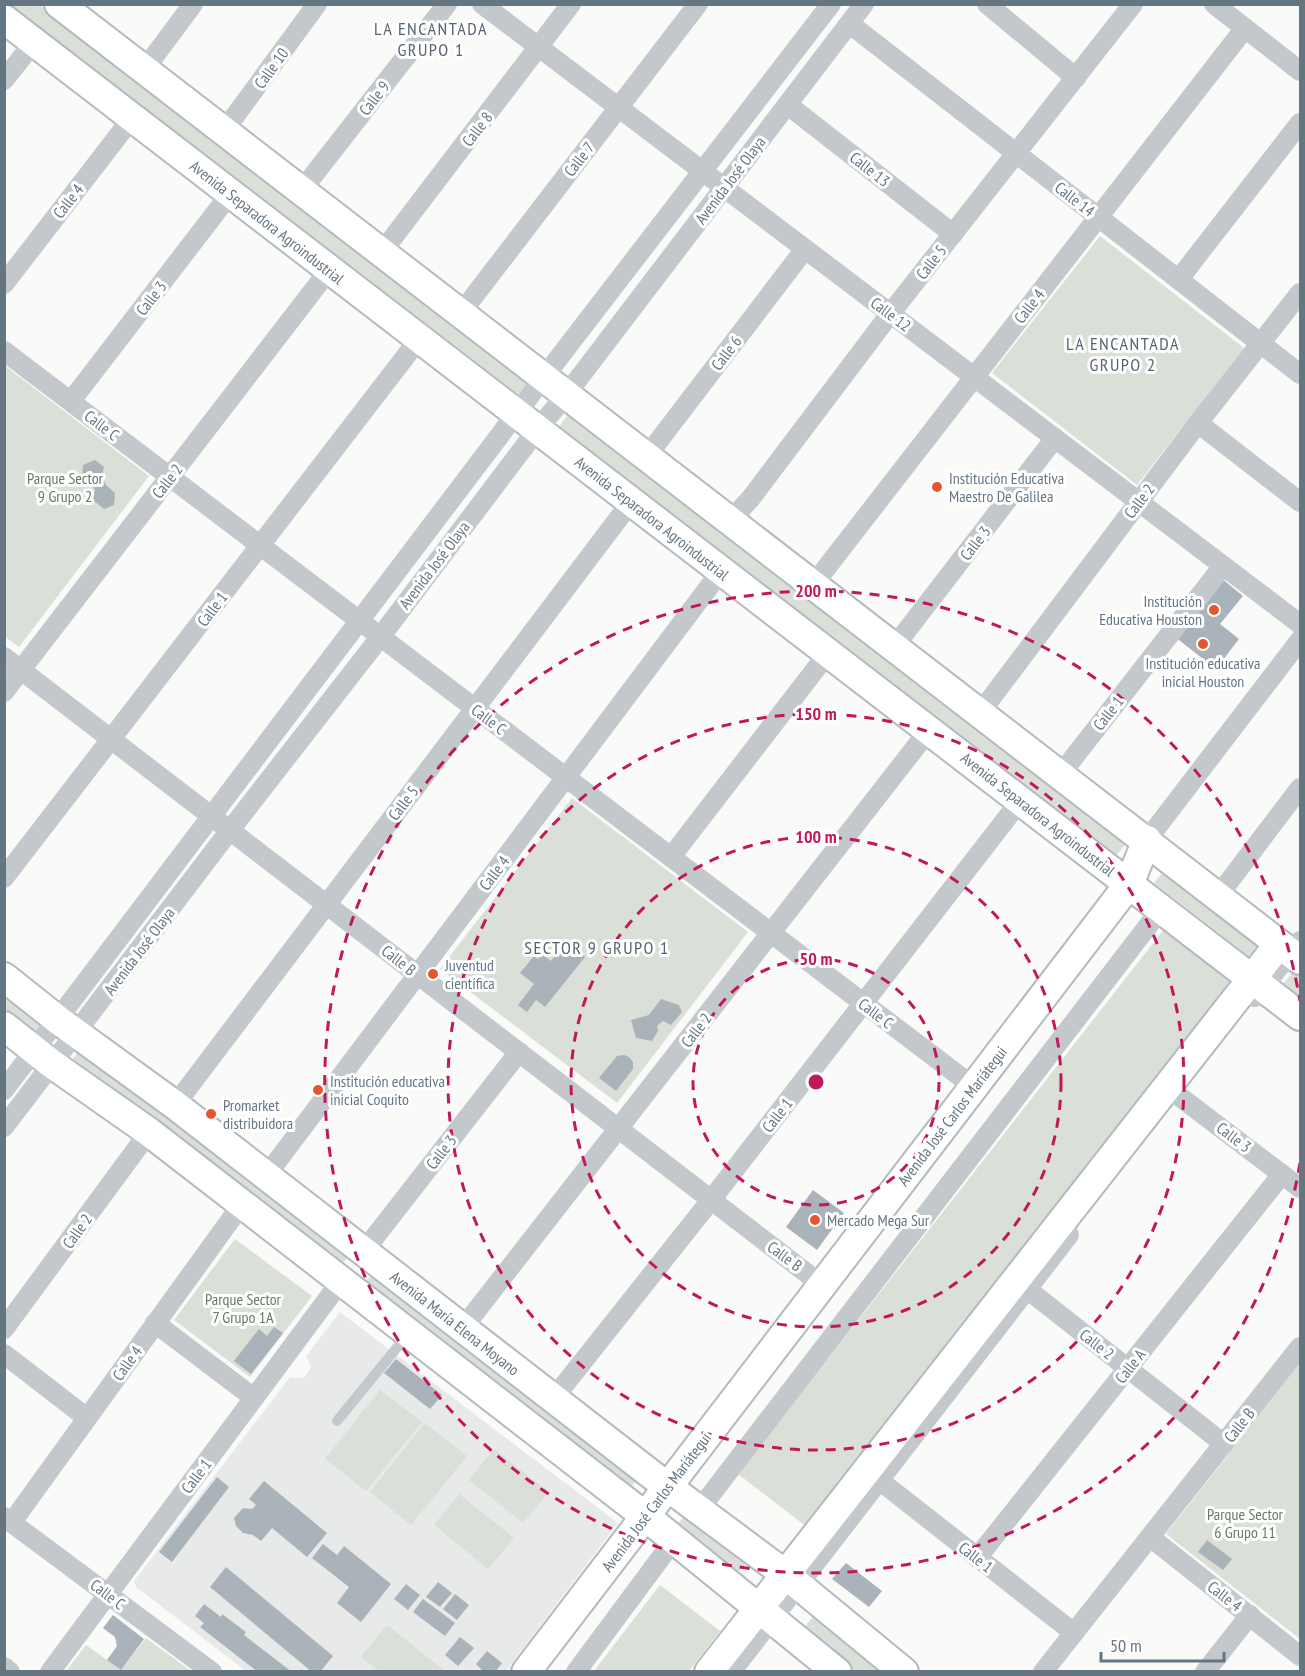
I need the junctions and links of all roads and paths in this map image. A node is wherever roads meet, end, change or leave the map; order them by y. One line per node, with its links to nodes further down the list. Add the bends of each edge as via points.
1 (193, 4): 18 (street)
2 (317, 4): 26 (street, Calle 10)
3 (447, 4): 30 (street, Calle 9)
4 (482, 4): 17 (street, Calle 12)
5 (571, 4): 17 (street, Calle 8)
6 (698, 4): 23 (street, Calle 7)
7 (831, 4): 28 (street, Avenida José Olaya)
8 (864, 4): 14 (street, Avenida José Olaya)
9 (987, 4): 20 (street)
10 (1133, 4): 20 (street, Calle 5)
11 (1214, 4): 15 (street)
12 (64, 6): 18 (street)
13 (4, 19): 16 (street, Avenida Separadora Agroindustrial)
14 (850, 24): 22 (street, Avenida José Olaya); 27 (street, Calle 14)
15 (1245, 28): 19 (street); 32 (street, Calle 4)
16 (34, 42): 21 (street); 24 (street, Avenida Separadora Agroindustrial)
17 (539, 48): 23 (street, Calle 12); 35 (street, Calle 8)
18 (144, 70): 26 (street)
19 (1300, 71)
20 (1076, 78): 27 (street, Calle 5)
21 (4, 80)
22 (788, 105): 29 (street, Avenida José Olaya); 33 (street, Calle 13)
23 (619, 108): 28 (street, Calle 12); 40 (street, Calle 7)
24 (132, 118): 31 (street, Avenida Separadora Agroindustrial); 38 (street, Calle 4)
25 (1300, 123): 37 (street)
26 (224, 131): 30 (street)
27 (1016, 153): 32 (street, Calle 14); 33 (street, Calle 5)
28 (702, 171): 29 (street, Calle 12); 46 (street, Avenida José Olaya)
29 (724, 188): 34 (street, Calle 12); 48 (street, Avenida José Olaya)
30 (301, 191): 35 (street)
31 (230, 194): 36 (street, Avenida Separadora Agroindustrial); 49 (street, Calle 3)
32 (1098, 217): 37 (street, Calle 14); 47 (street, Calle 4)
33 (953, 234): 41 (street, Calle 5)
34 (805, 249): 41 (street, Calle 12); 53 (street, Calle 6)
35 (382, 252): 40 (street)
36 (329, 270): 42 (street, Avenida Separadora Agroindustrial); 54 (street, Calle 2)
37 (1179, 279): 43 (street, Calle 14)
38 (4, 284)
39 (1300, 292): 43 (street, Calle 2)
40 (461, 313): 46 (street)
41 (890, 314): 47 (street, Calle 12); 58 (street, Calle 5)
42 (419, 339): 50 (street, Avenida Separadora Agroindustrial); 59 (street, Calle 1)
43 (1261, 343): 45 (street, Calle 14); 51 (street, Calle 2)
44 (4, 351): 49 (street, Calle C)
45 (1300, 374)
46 (544, 377): 48 (street); 50 (street, Avenida José Olaya)
47 (974, 377): 52 (street, Calle 12); 62 (street, Calle 4)
48 (566, 395): 50 (street, Avenida José Olaya); 53 (street)
49 (71, 401): 54 (street, Calle C)
50 (527, 422): 56 (street, Avenida Separadora Agroindustrial); 63 (street, Avenida José Olaya); 65 (street, Avenida José Olaya)
51 (1198, 423): 55 (street, Calle 2); 57 (street)
52 (1055, 438): 55 (street, Calle 12); 67 (street, Calle 3)
53 (646, 456): 58 (street)
54 (170, 477): 59 (street, Calle C); 70 (street, Calle 2)
55 (1138, 501): 60 (street, Calle 12); 73 (street, Calle 2)
56 (631, 502): 61 (street, Avenida Separadora Agroindustrial); 72 (street, Calle 5)
57 (1300, 502)
58 (730, 521): 62 (street)
59 (260, 545): 63 (street, Calle C); 75 (street, Calle 1)
60 (1224, 566): 64 (street, Calle 12); 76 (street, Calle 1)
61 (722, 571): 68 (street, Avenida Separadora Agroindustrial); 77 (street, Calle 4)
62 (813, 585): 67 (street)
63 (360, 621): 65 (street, Calle C); 80 (street, Avenida José Olaya)
64 (1300, 624)
65 (381, 636): 72 (street, Calle C); 81 (street, Avenida José Olaya)
66 (1300, 640): 82 (street, Avenida José Carlos Mariátegui)
67 (894, 647): 73 (street)
68 (828, 653): 74 (street, Avenida Separadora Agroindustrial); 83 (street)
69 (4, 657): 70 (street, Calle B)
70 (21, 670): 71 (street, Calle 2); 75 (street, Calle B)
71 (4, 692)
72 (475, 708): 77 (street, Calle C); 87 (street, Calle 5)
73 (981, 713): 76 (street)
74 (929, 730): 79 (street, Avenida Separadora Agroindustrial); 89 (street, Calle 2)
75 (111, 739): 80 (street, Calle B); 84 (street, Calle 1)
76 (1060, 775): 82 (street)
77 (566, 778): 83 (street, Calle C); 91 (street, Calle 4)
78 (1300, 788): 86 (street)
79 (1020, 801): 85 (street, Avenida Separadora Agroindustrial); 94 (street, Calle 1)
80 (211, 816): 81 (street, Calle B); 97 (street, Avenida José Olaya)
81 (230, 830): 87 (street, Calle B); 97 (street, Avenida José Olaya)
82 (1147, 840): 85 (street, Avenida José Carlos Mariátegui); 86 (street)
83 (670, 857): 89 (street, Calle C)
84 (4, 878)
85 (1129, 884): 88 (street, Avenida Separadora Agroindustrial); 100 (street, Avenida José Carlos Mariátegui)
86 (1218, 896): 90 (street)
87 (327, 904): 91 (street, Calle B); 103 (street, Calle 5)
88 (1161, 909): 93 (street, Avenida Separadora Agroindustrial); 130 (street)
89 (771, 933): 94 (street, Calle C); 105 (street, Calle 2)
90 (1293, 949): 93 (street)
91 (418, 974): 98 (street, Calle B); 108 (street, Calle 4)
92 (4, 977): 97 (street, Avenida María Elena Moyano)
93 (1258, 983): 95 (street, Avenida Separadora Agroindustrial); 102 (street)
94 (863, 1003): 100 (street, Calle C); 110 (street, Calle 1)
95 (1300, 1016)
96 (4, 1026): 99 (street)
97 (67, 1027): 99 (street, Avenida José Olaya); 103 (street, Avenida María Elena Moyano)
98 (519, 1052): 105 (street, Calle B); 112 (street, Calle 3)
99 (44, 1057): 101 (street, Avenida José Olaya); 104 (street, Avenida José Olaya); 106 (street)
100 (974, 1088): 114 (street, Avenida José Carlos Mariátegui)
101 (4, 1090)
102 (1172, 1091): 107 (street, Calle 3); 115 (street); 136 (street)
103 (175, 1105): 108 (street, Avenida María Elena Moyano)
104 (4, 1127)
105 (619, 1128): 110 (street, Calle B); 118 (street, Calle 2)
106 (149, 1132): 111 (street); 117 (street, Calle 2)
107 (1282, 1174): 109 (street, Calle 3); 122 (street, Calle A)
108 (266, 1176): 112 (street, Avenida María Elena Moyano)
109 (1300, 1188)
110 (711, 1200): 114 (street, Calle B); 124 (street, Calle 1)
111 (242, 1204): 113 (street); 116 (street, Calle 4)
112 (363, 1252): 118 (street, Avenida María Elena Moyano)
113 (341, 1281): 119 (street); 123 (street, Calle 1)
114 (822, 1285): 129 (street, Avenida José Carlos Mariátegui)
115 (1028, 1289): 122 (street, Calle 2); 128 (street)
116 (155, 1323): 123 (street); 125 (street, Calle 4)
117 (4, 1329)
118 (462, 1329): 124 (street, Avenida María Elena Moyano)
119 (408, 1333): 126 (lane); 131 (street)
120 (1300, 1347): 127 (street, Calle B)
121 (4, 1354): 125 (street)
122 (1128, 1368): 127 (street, Calle 2); 135 (street, Calle A)
123 (254, 1398): 137 (street, Calle 1)
124 (553, 1398): 129 (street, Avenida María Elena Moyano)
125 (87, 1418): 132 (street, Calle 4)
126 (337, 1422)
127 (1224, 1444): 133 (street, Calle B)
128 (879, 1480): 135 (street, Calle 1); 136 (street)
129 (668, 1486): 130 (street, Avenida María Elena Moyano); 131 (street, Avenida José Carlos Mariátegui)
130 (699, 1510): 136 (street, Avenida María Elena Moyano)
131 (645, 1516): 134 (street); 146 (street, Avenida José Carlos Mariátegui)
132 (8, 1519): 137 (street, Calle C)
133 (1150, 1537): 139 (street, Calle 4); 140 (street, Calle B)
134 (674, 1540): 138 (street); 147 (street)
135 (977, 1558): 140 (street, Calle 1)
136 (792, 1580): 138 (street); 151 (street, Avenida María Elena Moyano)
137 (108, 1594): 144 (street, Calle 1); 145 (street, Calle C)
138 (765, 1613): 148 (street); 149 (street); 150 (street)
139 (1250, 1616): 141 (street, Calle 4); 153 (street)
140 (1074, 1633): 152 (street, Calle B)
141 (1300, 1656)
142 (4, 1667): 143 (street)
143 (10, 1671)
144 (50, 1671)
145 (212, 1671)
146 (526, 1671)
147 (576, 1671)
148 (709, 1671)
149 (731, 1671)
150 (837, 1671)
151 (904, 1671)
152 (1043, 1671)
153 (1205, 1671)

